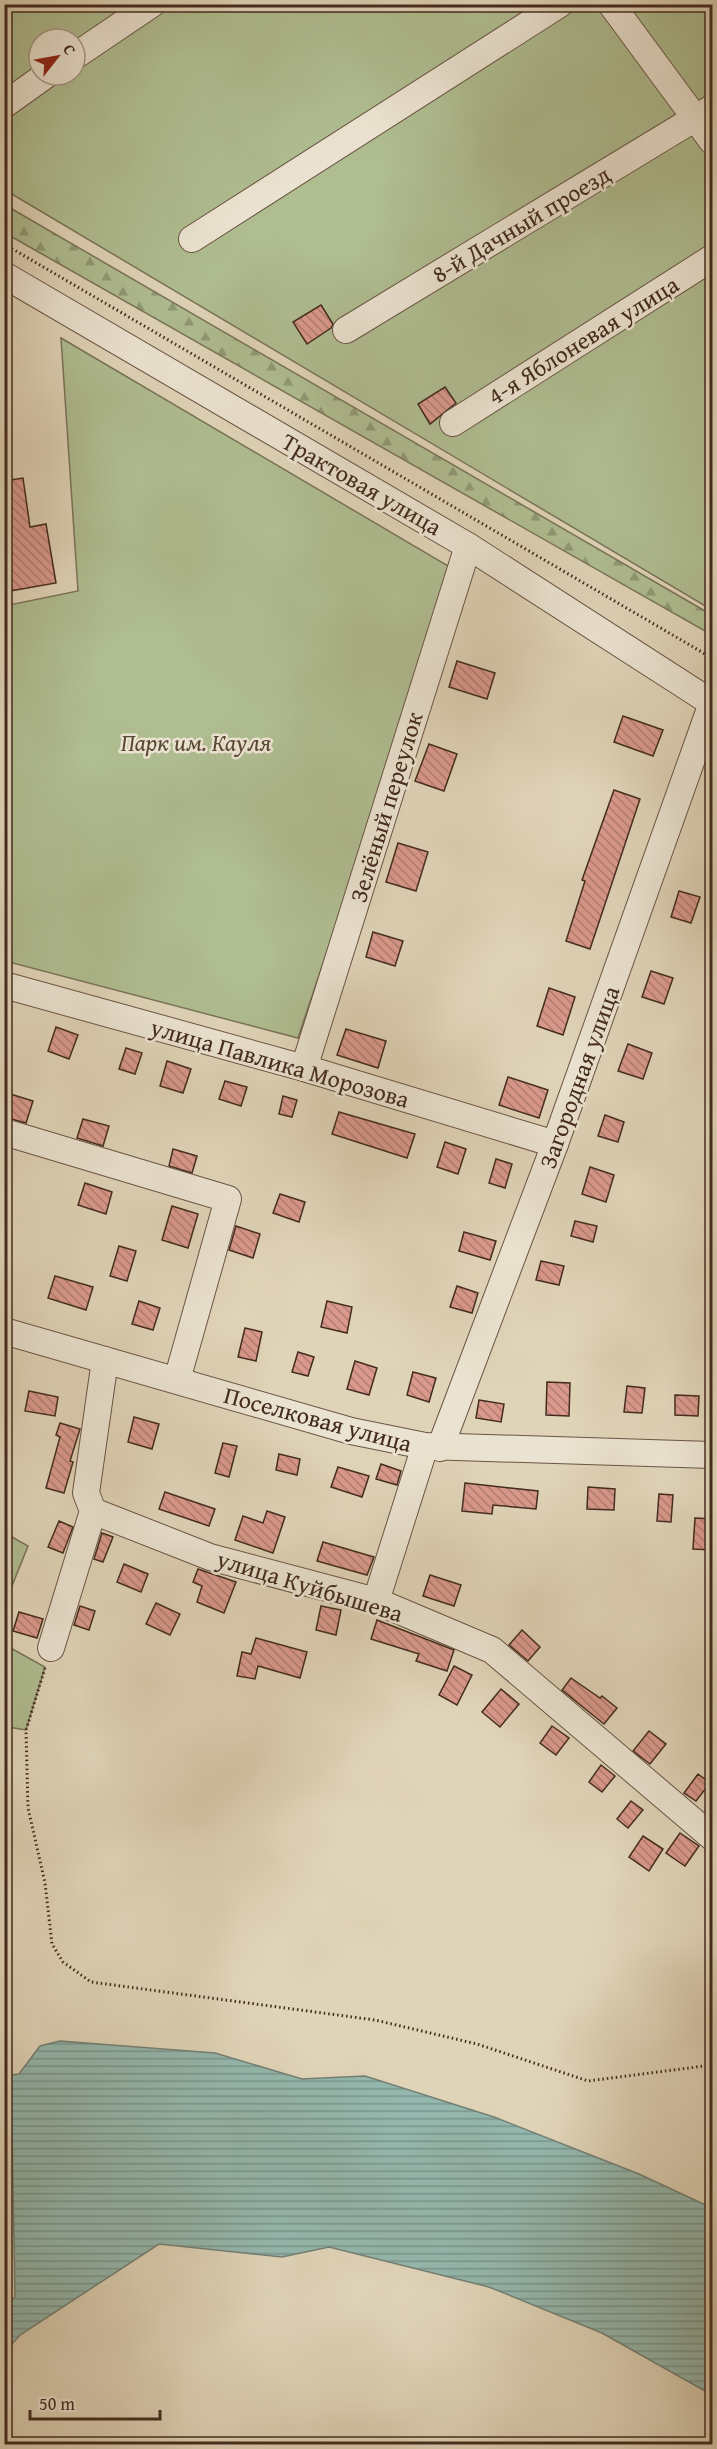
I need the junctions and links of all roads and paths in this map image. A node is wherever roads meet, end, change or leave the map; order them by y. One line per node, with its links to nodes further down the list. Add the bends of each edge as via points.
1 (152, 4): 4 (street)
2 (560, 4): 9 (street)
3 (611, 4): 7 (street)
4 (87, 48)
5 (29, 87): 6 (street)
6 (4, 105)
7 (704, 113): 8 (street); 13 (street, 8-й Дачный проезд)
8 (712, 141)
9 (192, 238)
10 (4, 244): 16 (path)
11 (712, 258): 14 (street, 4-я Яблоневая улица)
12 (4, 275): 15 (street, Трактовая улица)
13 (346, 330)
14 (453, 423)
15 (468, 546): 17 (street, Трактовая улица); 19 (street, Зелёный переулок)
16 (712, 658)
17 (712, 703): 21 (street, Загородная улица)
18 (4, 985): 19 (street, улица Павлика Морозова)
19 (304, 1068): 21 (street, улица Павлика Морозова)
20 (4, 1132): 24 (street, via 228,1199)
21 (555, 1144): 25 (street, Загородная улица)
22 (4, 1331): 23 (street, Поселковая улица)
23 (105, 1360): 24 (street, Поселковая улица); 27 (street, via 86,1493)
24 (177, 1380): 25 (street, Поселковая улица, via 351,1431)
25 (432, 1447): 26 (street, Поселковая улица); 28 (street, Загородная улица)
26 (712, 1455)
27 (93, 1511): 28 (street, улица Куйбышева, via 210,1557); 29 (street)
28 (376, 1601): 30 (street, улица Куйбышева, via 492,1650)
29 (51, 1648): 31 (path, via 26,1730 28,1808 45,1883 52,1944 63,1962 92,1982 375,2020 477,2044 588,2080)
30 (712, 1836)
31 (712, 2065)

